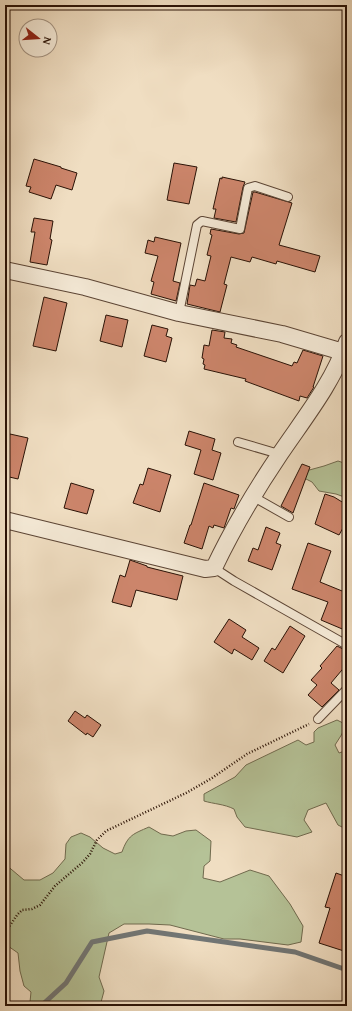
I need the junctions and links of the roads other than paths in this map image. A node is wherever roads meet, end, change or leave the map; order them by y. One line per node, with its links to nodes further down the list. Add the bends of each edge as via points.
1 (288, 197): 3 (lane, via 254,186 248,188 240,229 202,221 196,225)
2 (5, 270): 3 (street, via 85,287)
3 (179, 313): 4 (street)
4 (345, 347): 6 (street, via 326,388)
5 (238, 442): 6 (lane)
6 (280, 454): 7 (street)
7 (252, 496): 8 (lane); 10 (street, via 231,531)
8 (289, 517)
9 (5, 520): 10 (street, via 204,569)
10 (214, 568): 11 (lane)
11 (347, 645)
12 (347, 689): 13 (lane)
13 (318, 719)

